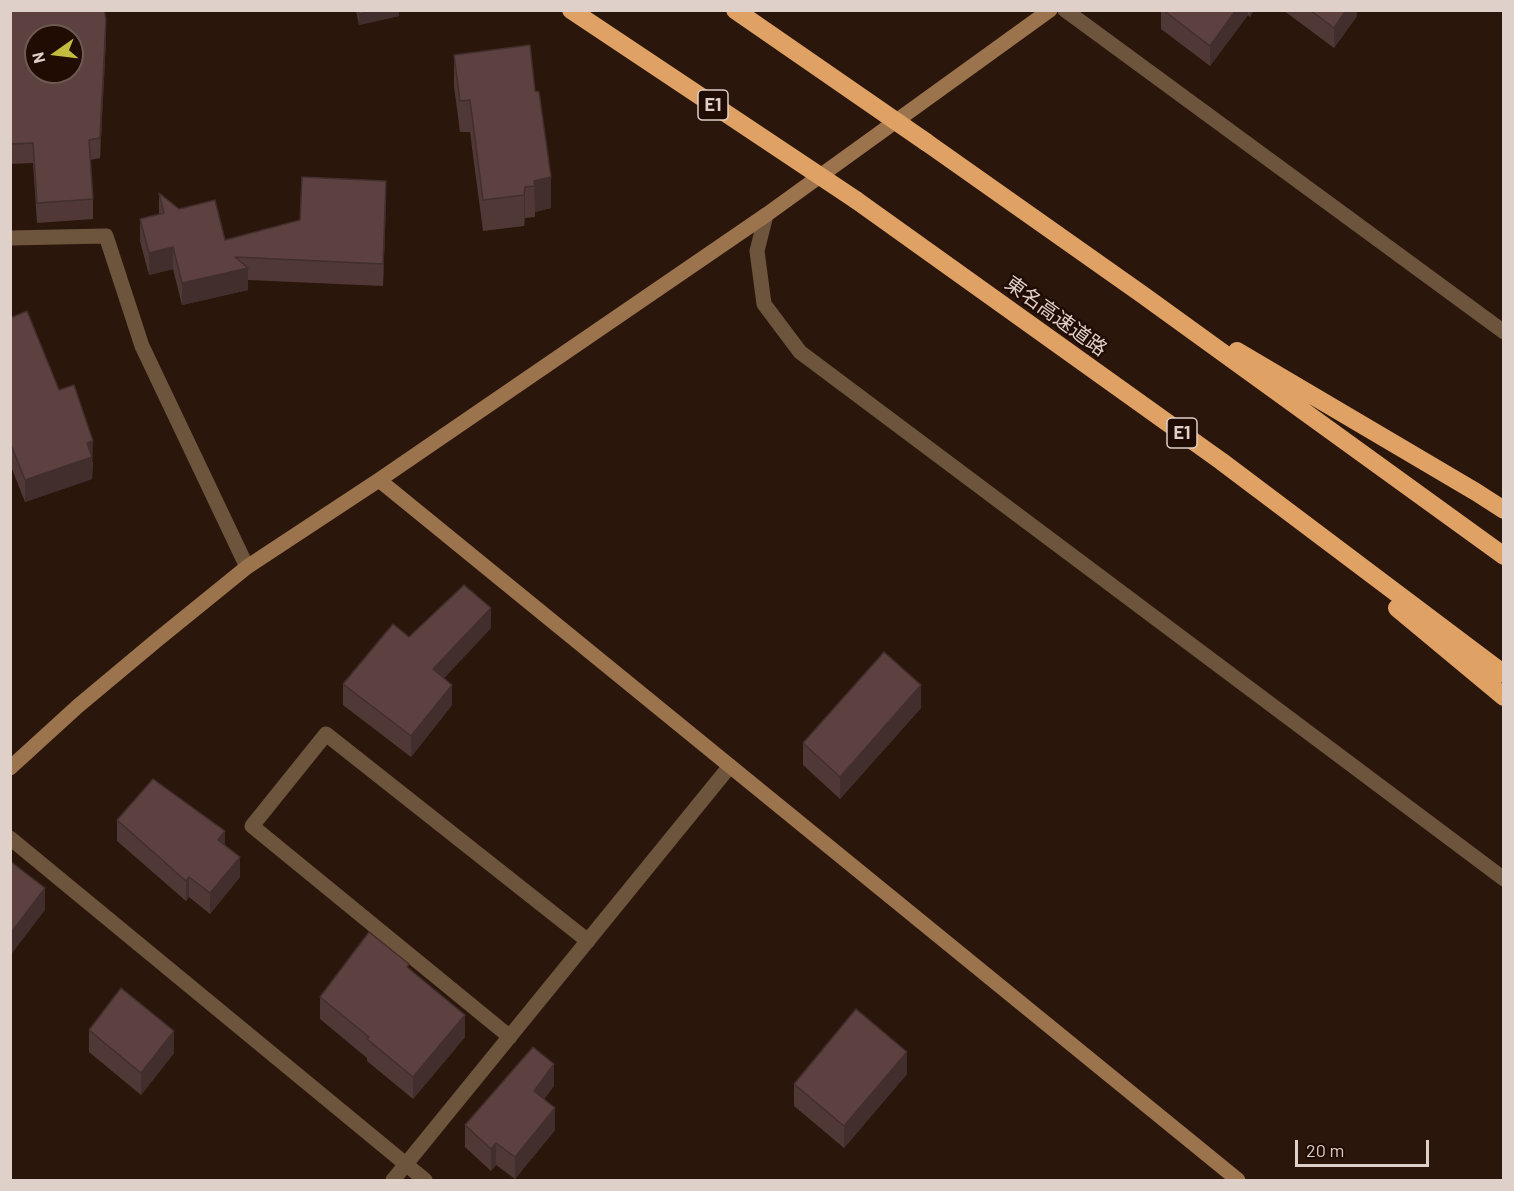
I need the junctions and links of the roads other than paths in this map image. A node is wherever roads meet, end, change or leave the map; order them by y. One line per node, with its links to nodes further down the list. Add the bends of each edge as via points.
1 (571, 10): 9 (highway, 東名高速道路 / E1, bridge, via 856,200)
2 (735, 10): 7 (highway, bridge)
3 (1050, 10): 5 (street)
4 (1065, 10): 8 (street)
5 (766, 215): 10 (street); 19 (street, via 756,250 764,304 800,352)
6 (10, 238): 13 (street, via 106,236 142,346)
7 (1143, 295): 11 (highway); 12 (highway)
8 (1503, 332)
9 (1221, 461): 14 (highway, 東名高速道路 / E1); 15 (highway)
10 (379, 480): 13 (street); 16 (street)
11 (1503, 510)
12 (1503, 556)
13 (247, 567): 17 (street, via 78,706)
14 (1503, 674)
15 (1503, 697)
16 (730, 766): 20 (street); 25 (street)
17 (10, 768)
18 (10, 838): 22 (street)
19 (1503, 879)
20 (588, 941): 21 (street); 21 (street, via 326,734 252,826)
21 (510, 1037): 22 (street)
22 (407, 1164): 23 (street); 24 (street)
23 (393, 1180)
24 (425, 1180)
25 (1238, 1180)

